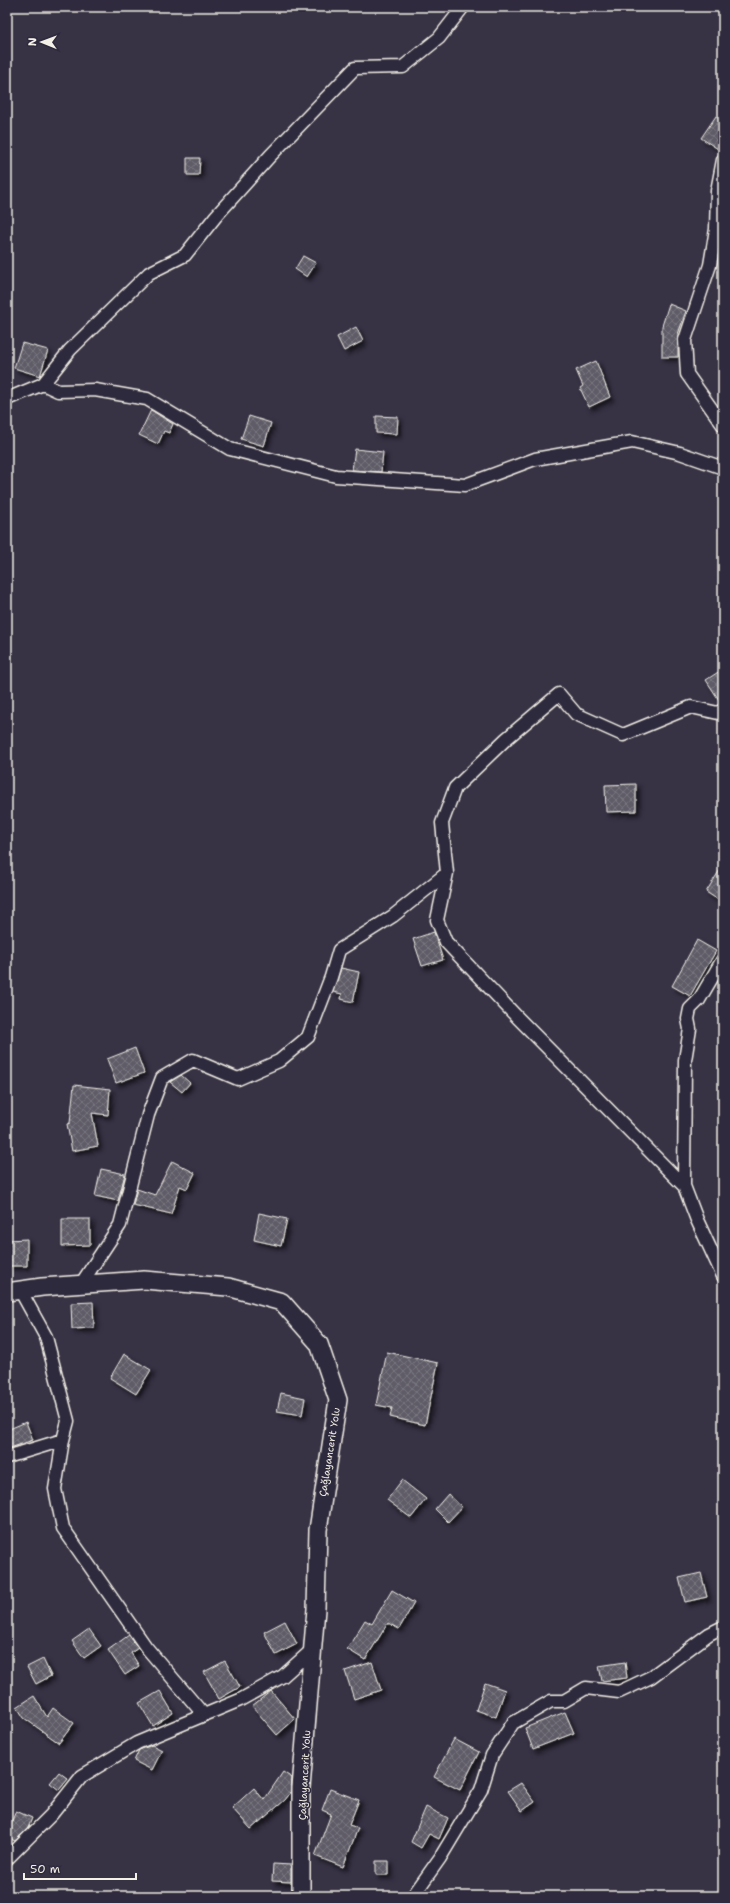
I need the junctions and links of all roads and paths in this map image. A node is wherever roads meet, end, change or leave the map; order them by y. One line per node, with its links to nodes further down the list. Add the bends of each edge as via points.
1 (463, 7): 3 (street, via 439,38 403,67 355,68 270,156 185,255 149,273 70,350)
2 (723, 160): 5 (street, via 717,190 716,229 710,265 686,340 687,374)
3 (43, 384): 4 (street); 6 (street, via 58,391 95,390 147,398 230,449 336,476 465,485 535,459 632,442 680,453)
4 (7, 399)
5 (723, 425)
6 (723, 468)
7 (723, 710): 8 (street, via 718,713 691,708 623,735 576,714 559,694 506,738 455,788 442,823)
8 (447, 873): 10 (street, via 437,920 446,942); 12 (street, via 393,916 339,950 332,977 308,1036 279,1061 238,1079 193,1060 162,1078 148,1115 120,1225)
9 (723, 959): 10 (street, via 699,1000 690,1009 688,1019 690,1029 685,1060)
10 (684, 1186): 11 (street)
11 (723, 1276)
12 (81, 1284): 13 (main road, Çağlayancerit Yolu); 17 (main road, Çağlayancerit Yolu, via 144,1280 228,1287 282,1302 319,1344 338,1400 318,1530)
13 (14, 1291): 14 (street, via 46,1337 68,1421)
14 (62, 1440): 15 (street); 18 (street, via 55,1489 63,1528 146,1647)
15 (7, 1456)
16 (723, 1626): 21 (street, via 652,1677 619,1692 586,1688 564,1701 551,1701 513,1723 492,1755 481,1790 440,1858)
17 (313, 1648): 18 (street, via 283,1676 240,1700); 20 (main road, Çağlayancerit Yolu, via 301,1788)
18 (204, 1715): 19 (street, via 137,1743 82,1776 51,1815)
19 (7, 1859)
20 (301, 1896)
21 (413, 1896)

